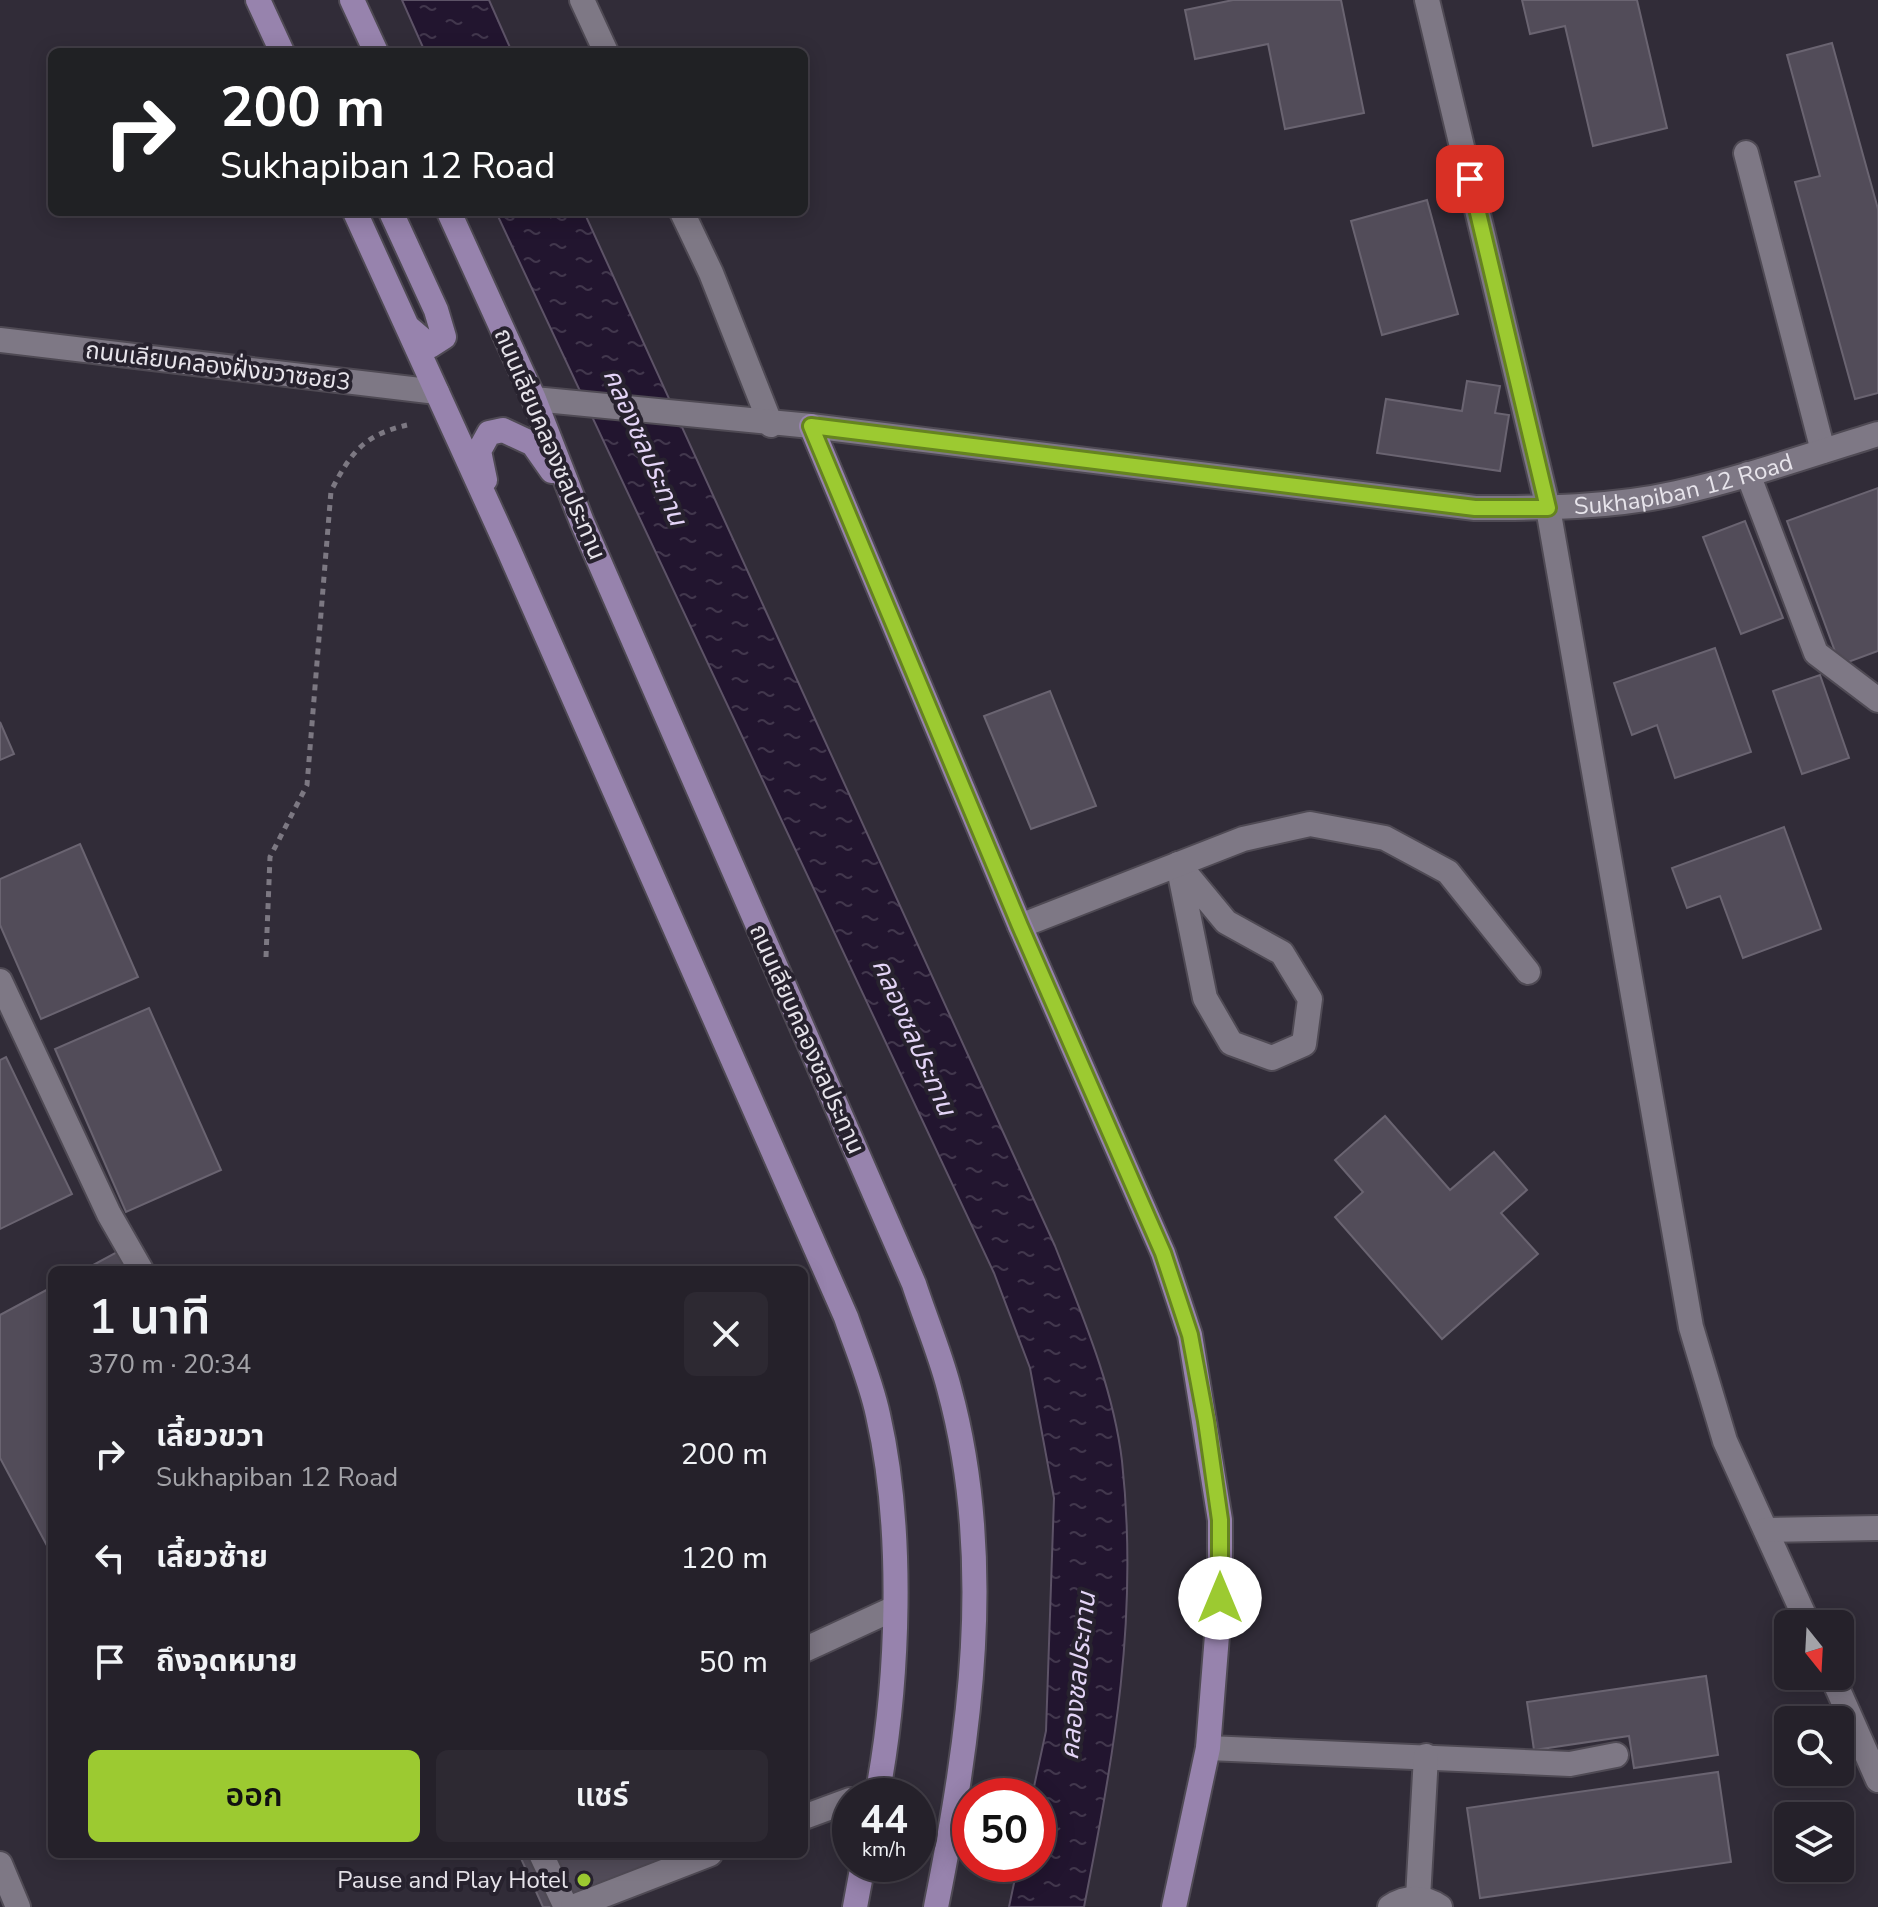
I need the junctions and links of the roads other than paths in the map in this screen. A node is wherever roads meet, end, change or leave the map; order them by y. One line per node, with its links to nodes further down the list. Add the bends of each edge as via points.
1 (258, 0): 5 (main road)
2 (352, 0): 6 (main road)
3 (582, 0): 7 (street)
4 (1427, 0): 22 (street)
5 (280, 48)
6 (374, 48)
7 (604, 48)
8 (1746, 153): 20 (street)
9 (357, 216): 13 (main road)
10 (393, 216): 13 (main road, via 444,337 430,346)
11 (451, 216): 16 (main road, ถนนเลียบคลองชลประทาน)
12 (684, 216): 17 (street)
13 (408, 328): 15 (main road)
14 (0, 340): 15 (street, ถนนเลียบคลองฝั่งขวาซอย3)
15 (437, 392): 24 (main road)
16 (534, 399): 17 (street, Sukhapiban 12 Road); 23 (main road, ถนนเลียบคลองชลประทาน)
17 (771, 425): 18 (street, Sukhapiban 12 Road)
18 (811, 426): 22 (street, Sukhapiban 12 Road, via 1475,508); 27 (main road)
19 (1878, 434): 20 (street, Sukhapiban 12 Road)
20 (1823, 451): 21 (street, Sukhapiban 12 Road)
21 (1748, 474): 22 (street, Sukhapiban 12 Road, via 1663,495); 25 (street, via 1816,653)
22 (1548, 508): 32 (street, via 1691,1327 1725,1441)
23 (582, 522): 24 (main road, via 533,444 512,431 495,431 479,451); 53 (main road, ถนนเลียบคลองชลประทาน, via 914,1284 949,1387 965,1462 976,1558 971,1698)
24 (507, 546): 33 (main road, via 846,1317 878,1414 892,1500)
25 (1878, 700)
26 (1178, 864): 26 (street, via 1226,922 1282,953 1310,999 1304,1044 1272,1058 1231,1043 1205,998); 27 (street); 28 (street, via 1243,839 1310,824 1385,838 1448,872)
27 (1020, 926): 37 (main road, via 1163,1253 1190,1335 1220,1520 1220,1598)
28 (1528, 972)
29 (0, 981): 30 (street)
30 (139, 1266)
31 (1878, 1528): 32 (street)
32 (1766, 1530): 34 (street)
33 (895, 1608): 35 (street); 40 (main road, via 883,1762)
34 (1802, 1610)
35 (808, 1648)
36 (1838, 1690): 41 (street)
37 (1208, 1748): 39 (street); 54 (main road)
38 (1616, 1755): 39 (street, via 1570,1764)
39 (1426, 1756): 48 (street)
40 (877, 1778)
41 (1878, 1780)
42 (832, 1807): 43 (street)
43 (808, 1816)
44 (543, 1858): 50 (street)
45 (700, 1858): 51 (street)
46 (0, 1864): 49 (street)
47 (860, 1882): 52 (main road)
48 (1429, 1902): 55 (street, via 1405,1899)
49 (18, 1907)
50 (566, 1907)
51 (573, 1907)
52 (855, 1907)
53 (936, 1907)
54 (1174, 1907)
55 (1390, 1907)

